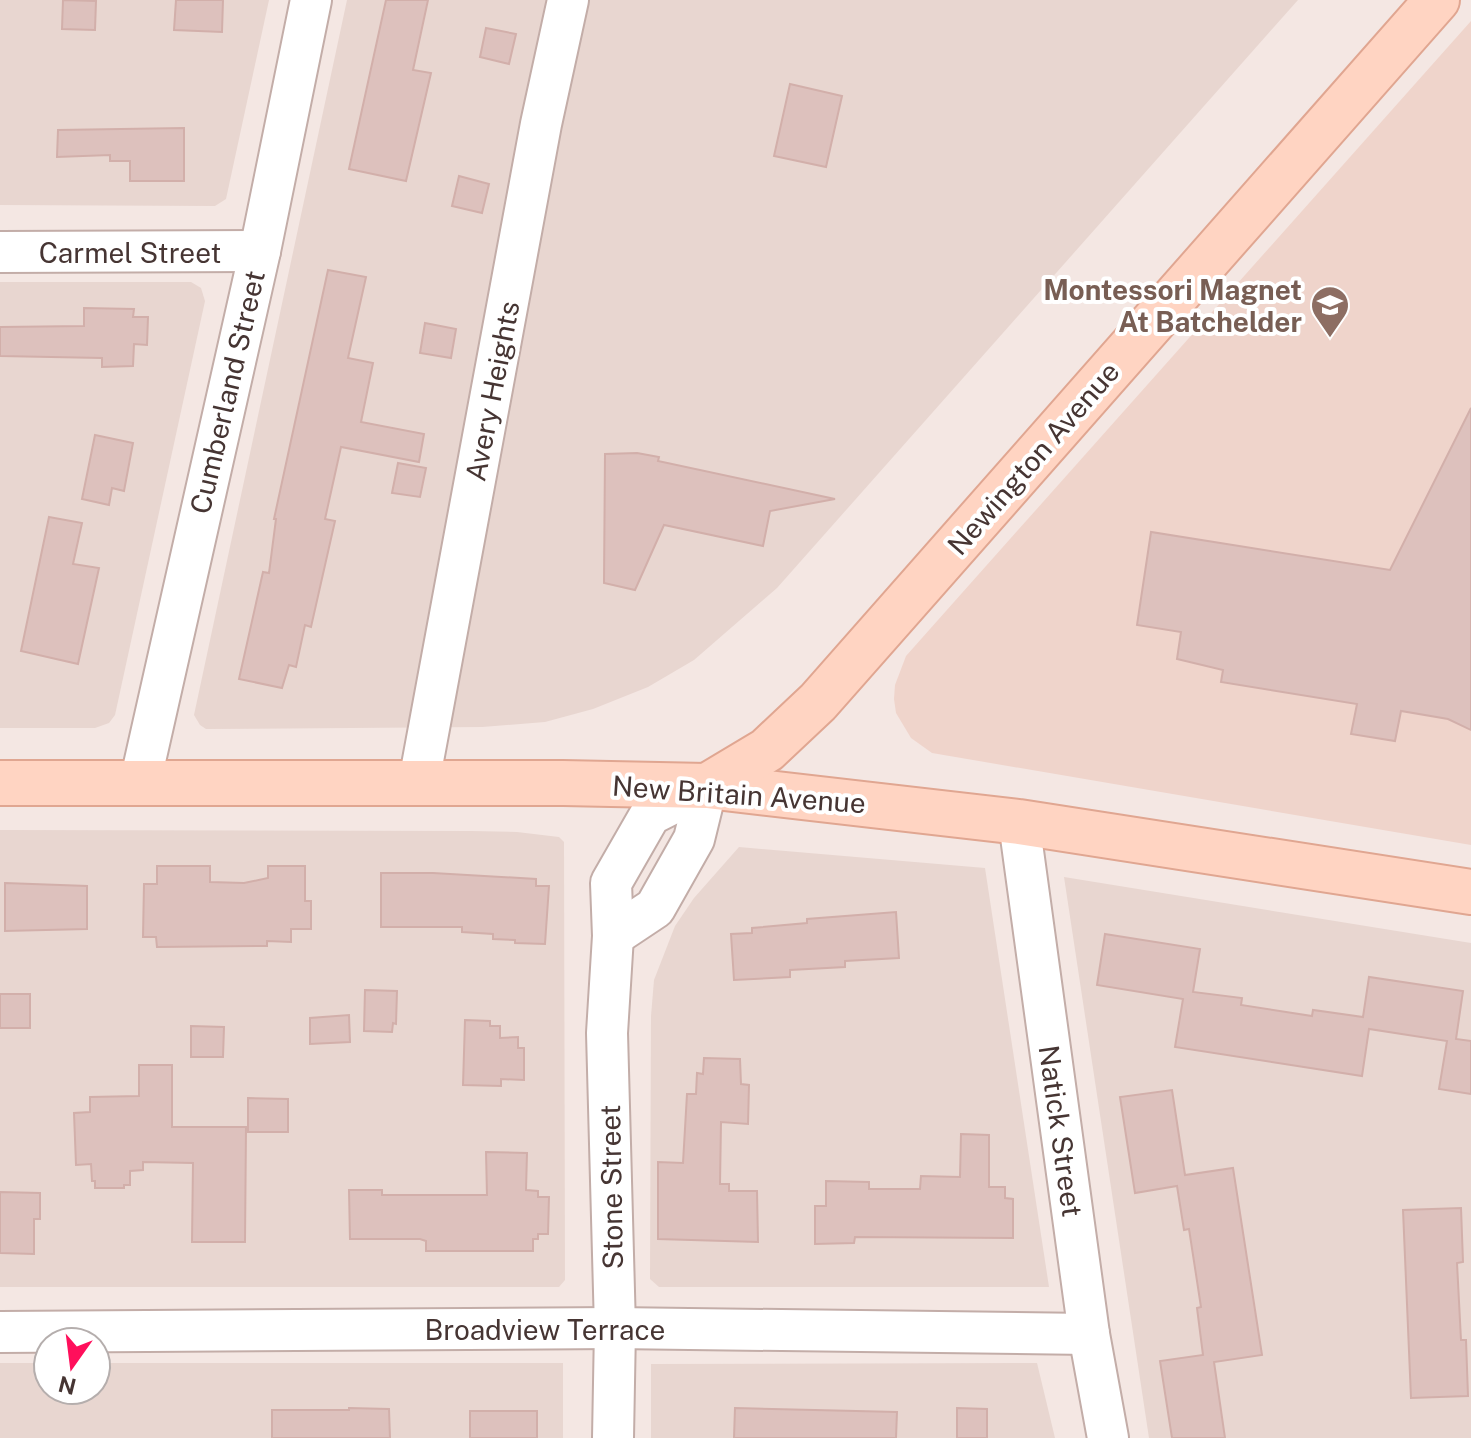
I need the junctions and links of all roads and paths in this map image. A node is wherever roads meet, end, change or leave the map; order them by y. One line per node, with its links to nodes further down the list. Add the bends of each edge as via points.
1 (311, 0): 4 (street, Cumberland Street)
2 (568, 0): 6 (street, Avery Heights)
3 (1437, 0): 9 (main road, Newington Avenue, via 818,702 767,750)
4 (260, 251): 5 (street, Carmel Street); 8 (street, Cumberland Street)
5 (0, 252)
6 (419, 782): 8 (main road, New Britain Avenue); 9 (main road, New Britain Avenue)
7 (0, 783): 8 (main road, New Britain Avenue)
8 (140, 783)
9 (707, 786): 10 (main road, New Britain Avenue); 12 (street, Stone Street, via 650,815 611,883 607,1033)
10 (1019, 822): 11 (main road, New Britain Avenue); 14 (street, Natick Street)
11 (1471, 892)
12 (615, 1328): 13 (street, Broadview Terrace); 14 (street, Broadview Terrace); 15 (street, Stone Street)
13 (0, 1332)
14 (1089, 1334): 16 (street, Natick Street)
15 (613, 1438)
16 (1108, 1438)

